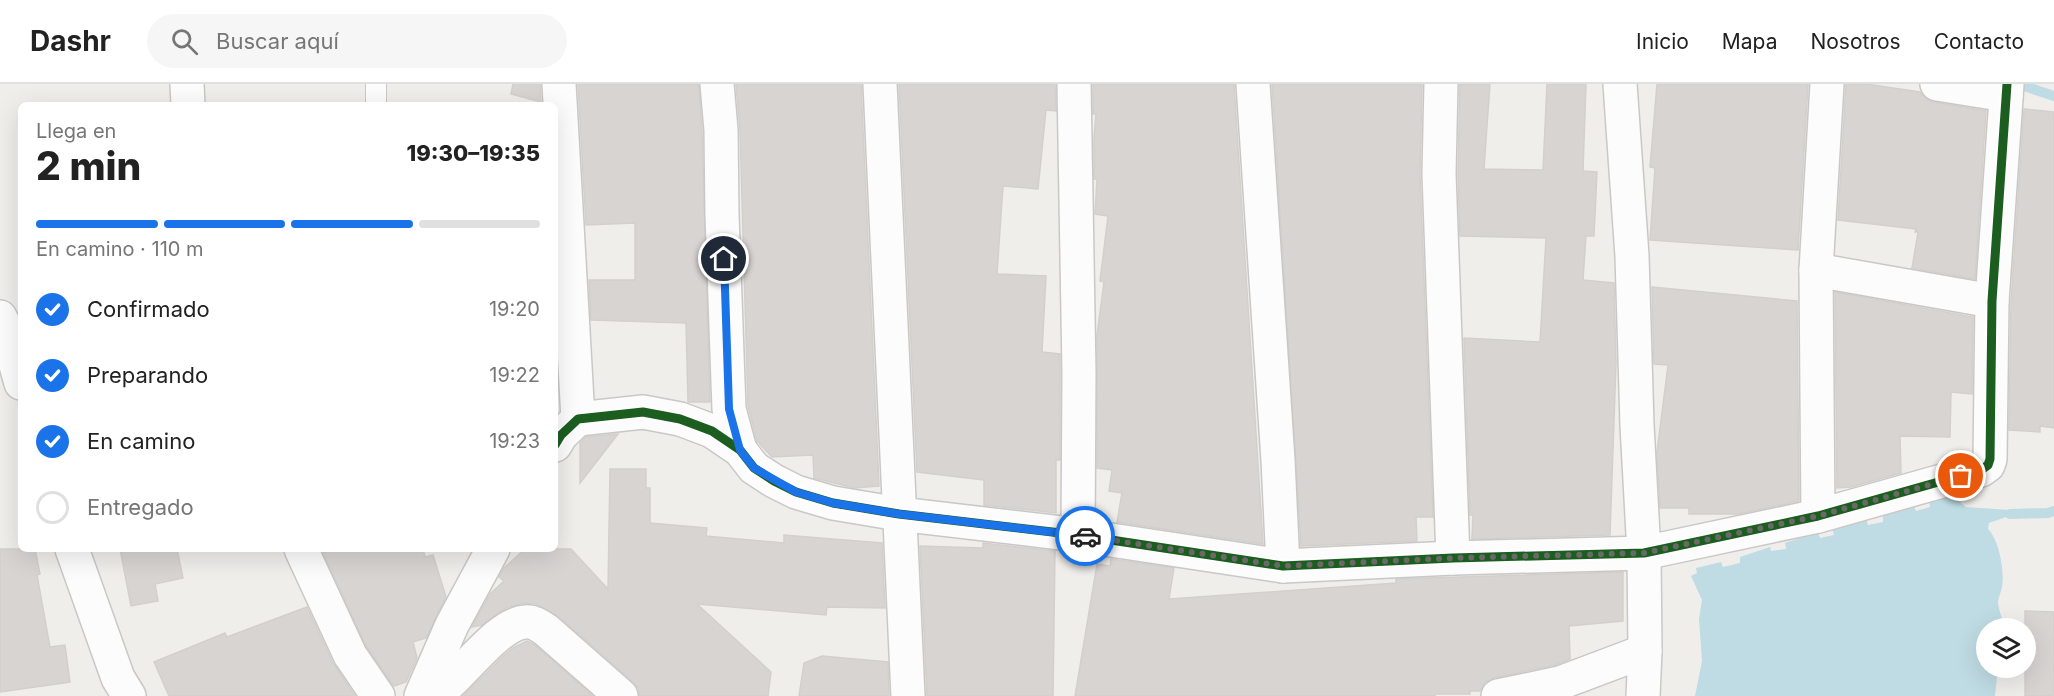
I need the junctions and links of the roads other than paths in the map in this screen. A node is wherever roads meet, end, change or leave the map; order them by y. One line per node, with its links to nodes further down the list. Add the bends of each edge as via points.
1 (187, 84): 13 (street)
2 (376, 84): 14 (lane)
3 (559, 84): 19 (street)
4 (717, 84): 21 (street, via 729,409)
5 (880, 84): 22 (street)
6 (1074, 84): 24 (street)
7 (1252, 84): 30 (street)
8 (1441, 84): 29 (street, via 1438,174)
9 (1620, 84): 28 (street, via 1632,256)
10 (1827, 84): 15 (street)
11 (1936, 84): 12 (street)
12 (2007, 90): 16 (street)
13 (188, 102)
14 (376, 102)
15 (1816, 270): 16 (street); 23 (street)
16 (1992, 301): 23 (street, via 1988,465 1982,470)
17 (0, 317): 18 (street)
18 (18, 372)
19 (578, 419): 20 (street); 21 (street, via 643,412 680,418 712,431)
20 (558, 440)
21 (740, 450): 22 (street, via 754,468 796,492 833,503)
22 (899, 514): 24 (street); 37 (street)
23 (1818, 516): 28 (street)
24 (1078, 535): 30 (street)
25 (73, 552): 32 (street, via 118,678)
26 (302, 552): 33 (street, via 350,655)
27 (492, 552): 34 (street, via 452,624)
28 (1644, 553): 29 (street); 31 (street)
29 (1453, 558): 30 (street)
30 (1283, 566)
31 (1645, 651): 38 (street, via 1560,683); 39 (street)
32 (129, 696)
33 (378, 696)
34 (421, 696)
35 (433, 696): 36 (street, via 497,637 527,621 546,630)
36 (621, 696)
37 (908, 696)
38 (1498, 696)
39 (1642, 696)

